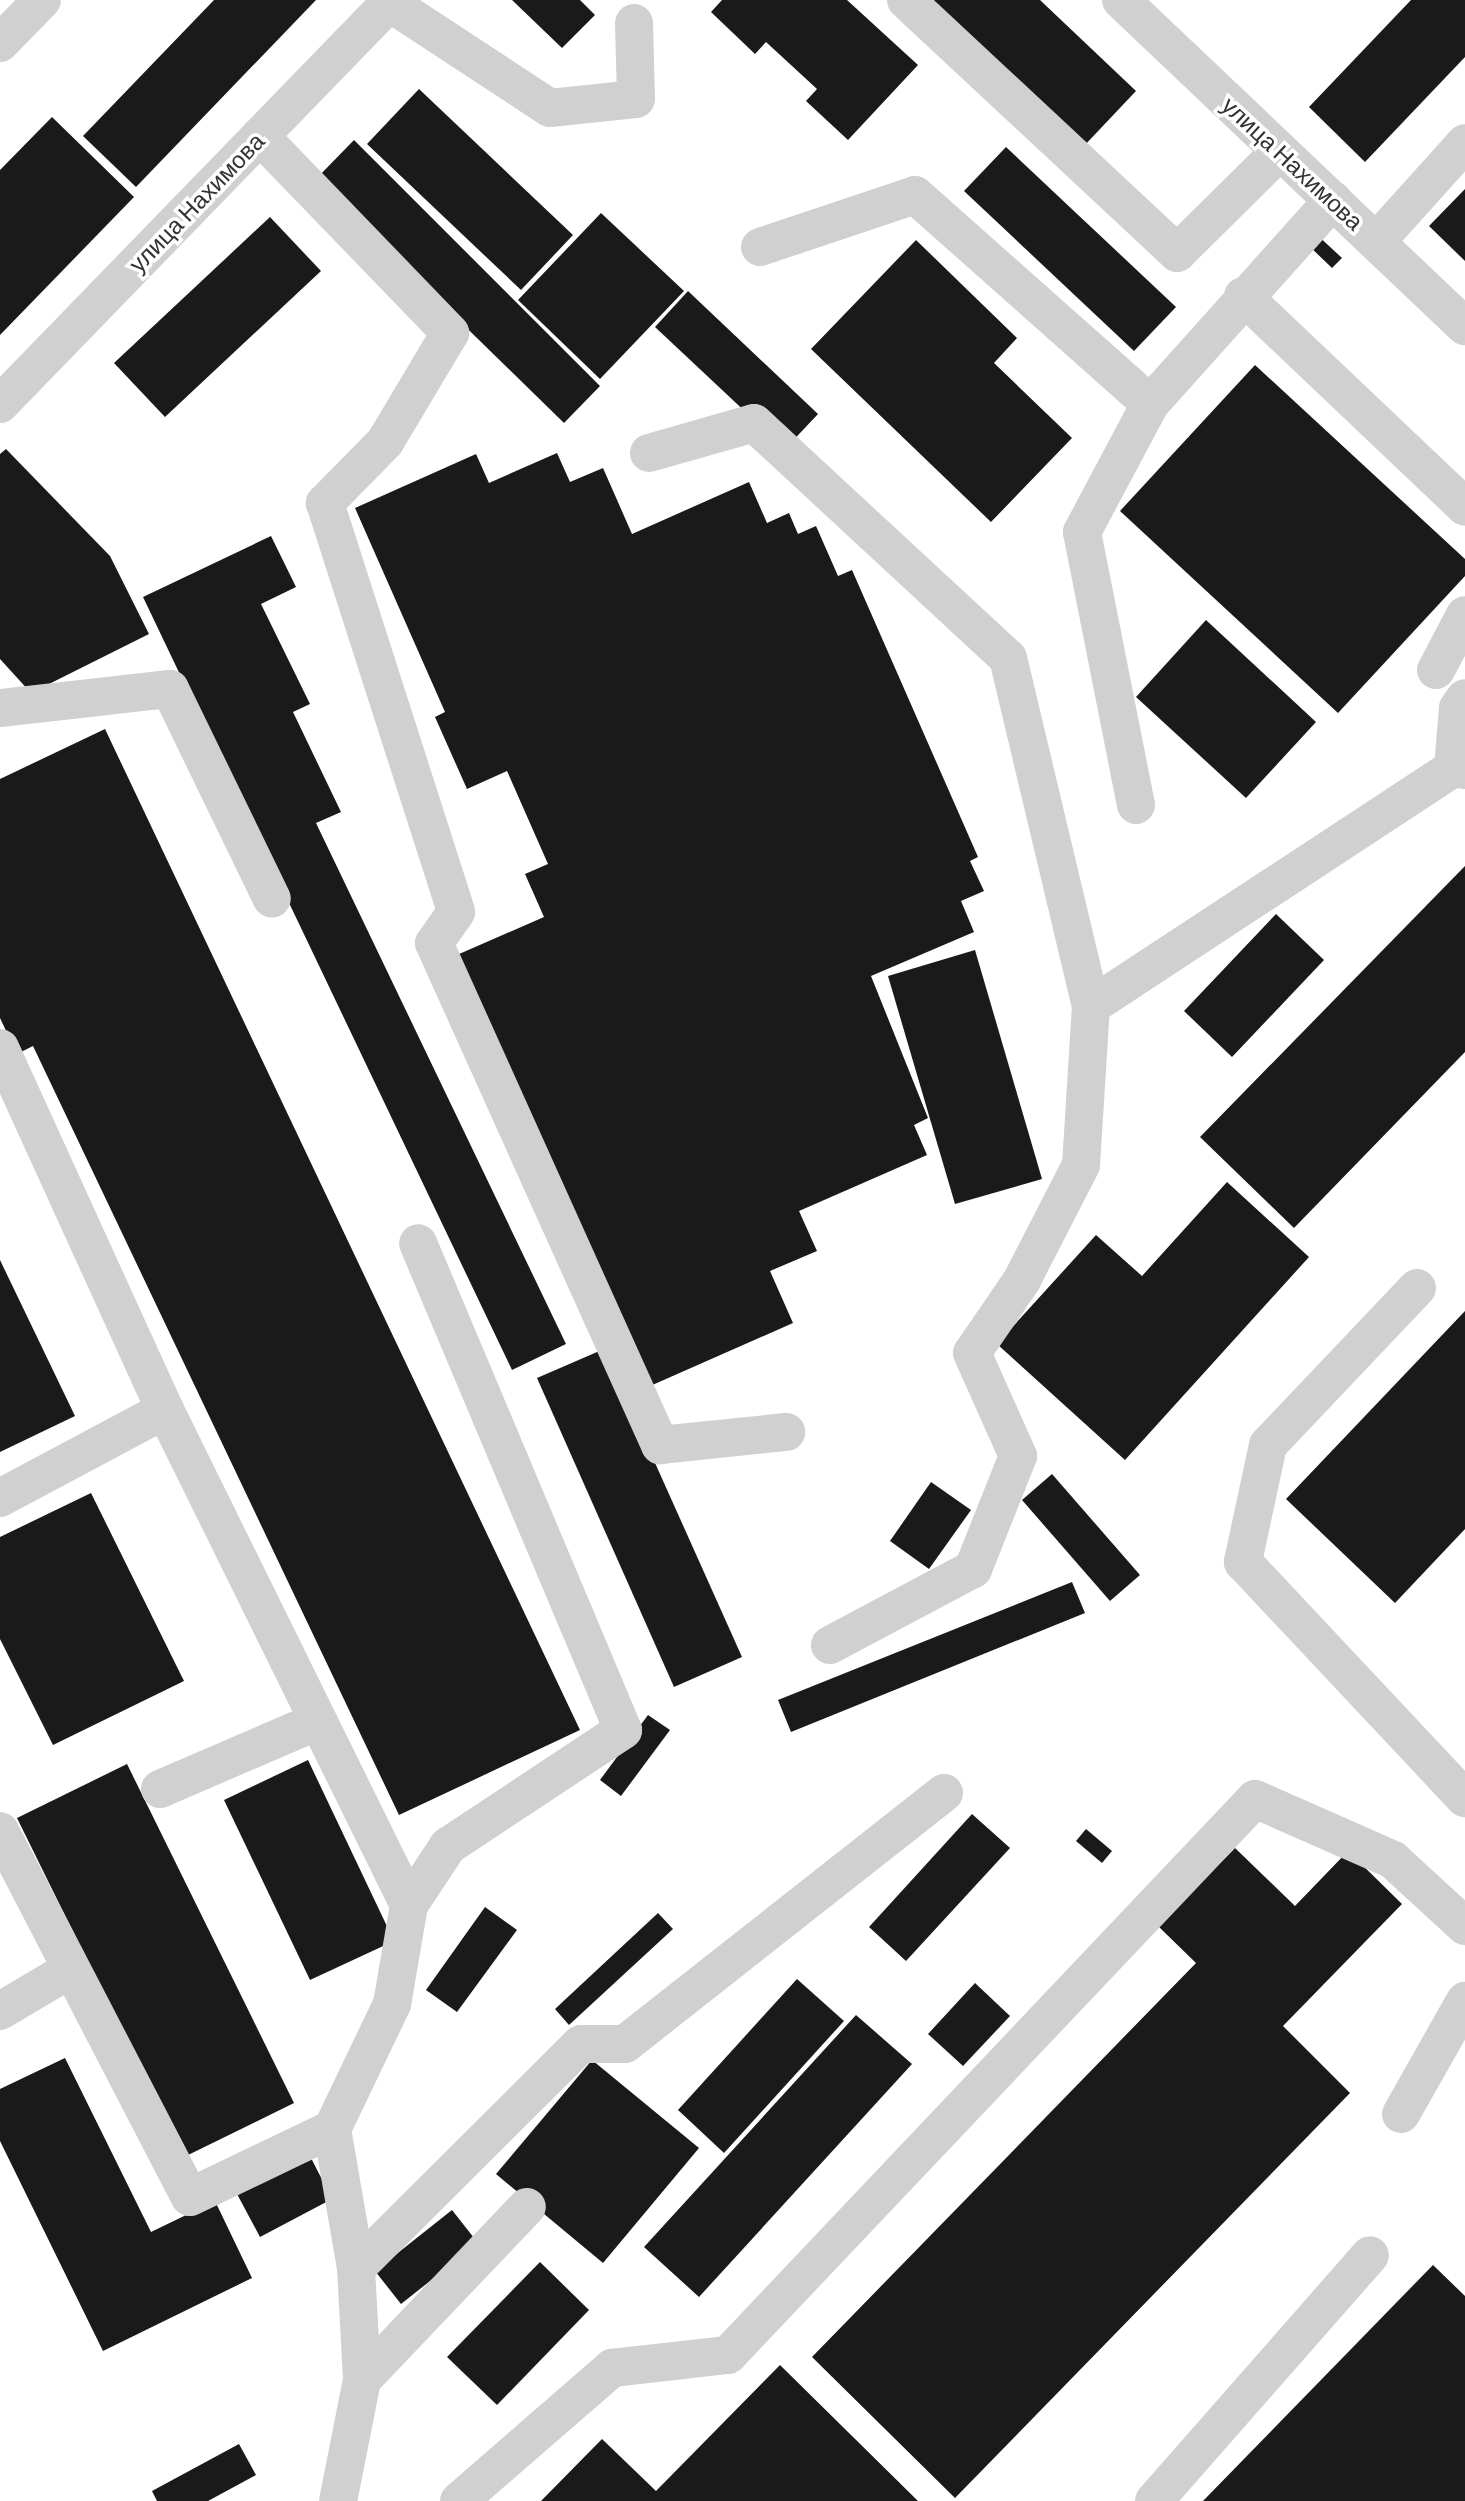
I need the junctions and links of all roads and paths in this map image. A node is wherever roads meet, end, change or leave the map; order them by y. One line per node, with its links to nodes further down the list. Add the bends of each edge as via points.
1 (42, 0): 6 (street)
2 (906, 0): 9 (street, via 1177,253)
3 (1121, 0): 9 (street, улица Нахимова)
4 (391, 1): 5 (street, via 550,108 636,99); 7 (street, улица Нахимова)
5 (634, 23)
6 (0, 43)
7 (260, 136): 15 (street, улица Нахимова); 31 (street, via 450,333 385,442 325,503 456,912 434,943 660,1446)
8 (1465, 143): 11 (street)
9 (1280, 151): 10 (street, улица Нахимова)
10 (1333, 201): 11 (street, улица Нахимова); 13 (street)
11 (1376, 242): 14 (street, улица Нахимова)
12 (760, 247): 16 (street, via 915,195)
13 (1243, 296): 16 (street); 18 (street)
14 (1465, 326)
15 (0, 404)
16 (1150, 404): 24 (street, via 1082,532)
17 (649, 453): 26 (street, via 754,423 1008,658)
18 (1465, 507)
19 (1465, 615): 20 (street)
20 (1436, 670)
21 (1465, 698): 23 (street, via 1458,708)
22 (0, 709): 25 (street, via 170,689)
23 (1459, 769): 26 (street)
24 (1136, 805)
25 (272, 899)
26 (1091, 1006): 33 (street, via 1081,1165 1022,1280 972,1353 1018,1456 973,1569)
27 (0, 1048): 30 (street)
28 (418, 1243): 39 (street, via 623,1730 448,1846)
29 (1417, 1288): 37 (street, via 1268,1445 1243,1562)
30 (165, 1410): 32 (street); 34 (street)
31 (786, 1432)
32 (0, 1498)
33 (830, 1645)
34 (318, 1721): 35 (street); 39 (street)
35 (160, 1789)
36 (944, 1793): 48 (street, via 625,2043 581,2044)
37 (1465, 1798)
38 (0, 1831): 41 (street)
39 (408, 1905): 45 (street, via 392,2004)
40 (1465, 1926): 51 (street, via 1393,1860 1255,1798 727,2355 612,2368)
41 (71, 1969): 43 (street); 45 (street, via 190,2197)
42 (1465, 2001): 44 (street)
43 (0, 2011)
44 (1401, 2113)
45 (332, 2129): 48 (street)
46 (527, 2207): 49 (street)
47 (1370, 2255): 52 (street)
48 (356, 2268): 49 (street)
49 (362, 2380): 50 (street)
50 (338, 2501)
51 (459, 2501)
52 (1154, 2501)

